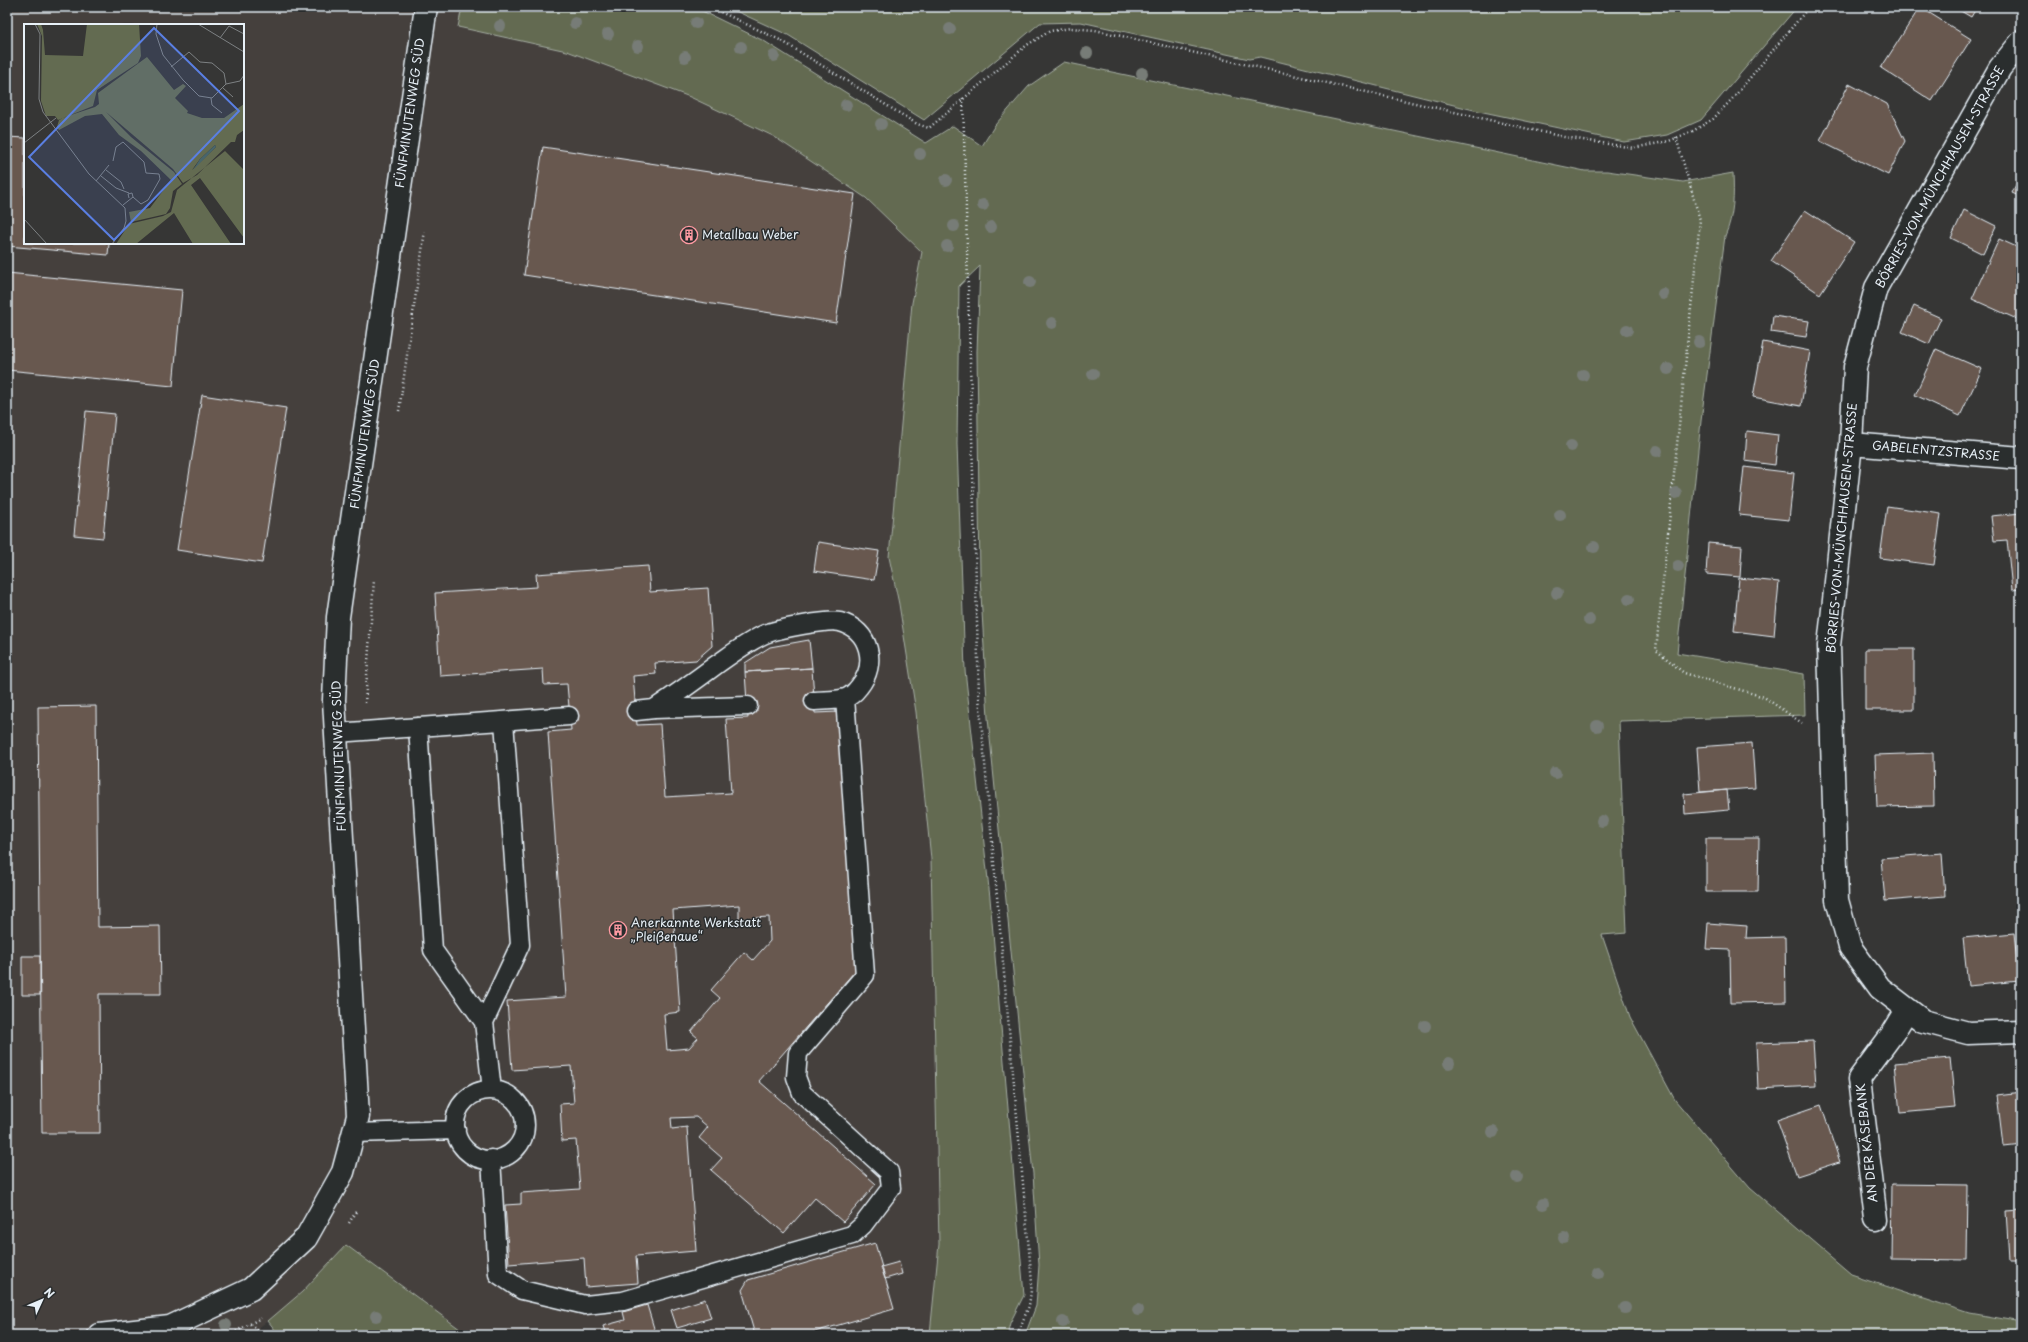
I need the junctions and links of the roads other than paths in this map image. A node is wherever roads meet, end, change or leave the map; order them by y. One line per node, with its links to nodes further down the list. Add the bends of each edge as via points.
1 (426, 7): 13 (street, FÜNFMINUTENWEG SÜD, via 338,618 334,700)
2 (2021, 42): 3 (street, BÖRRIES-VON-MÜNCHHAUSEN-STRASSE, via 2000,68 1876,288 1855,366)
3 (1851, 444): 4 (street, GABELENTZSTRASSE); 14 (street, BÖRRIES-VON-MÜNCHHAUSEN-STRASSE, via 1829,646 1837,900 1850,947 1880,988)
4 (2021, 458)
5 (845, 698): 6 (lane); 8 (lane, via 857,690 865,680 870,668 870,654 859,633 850,626 839,621 827,621 767,634 748,642); 20 (lane, via 865,975 798,1053 796,1078 802,1093 889,1172 891,1188 887,1194 852,1235 623,1301 585,1305 522,1290 498,1274)
6 (814, 701)
7 (748, 706): 8 (lane)
8 (654, 709): 9 (lane)
9 (636, 711)
10 (569, 716): 11 (lane)
11 (504, 721): 12 (lane); 15 (lane, via 520,945)
12 (418, 727): 13 (lane); 15 (lane, via 433,950)
13 (336, 733): 19 (street, FÜNFMINUTENWEG SÜD, via 358,1116)
14 (1907, 1010): 16 (street, BÖRRIES-VON-MÜNCHHAUSEN-STRASSE, via 1923,1021 1968,1033); 21 (street, AN DER KÄSEBANK, via 1859,1079)
15 (484, 1022): 17 (lane)
16 (2021, 1031)
17 (492, 1090): 18 (lane, via 479,1092 462,1104 456,1116); 20 (lane, via 506,1094 516,1102 523,1114 524,1127 521,1140 513,1151 502,1158)
18 (456, 1130): 19 (lane); 20 (lane, via 460,1142 469,1153)
19 (354, 1133): 22 (street, FÜNFMINUTENWEG SÜD, via 343,1172 306,1238 251,1289 170,1327)
20 (491, 1160)
21 (1876, 1219)
22 (99, 1335)

